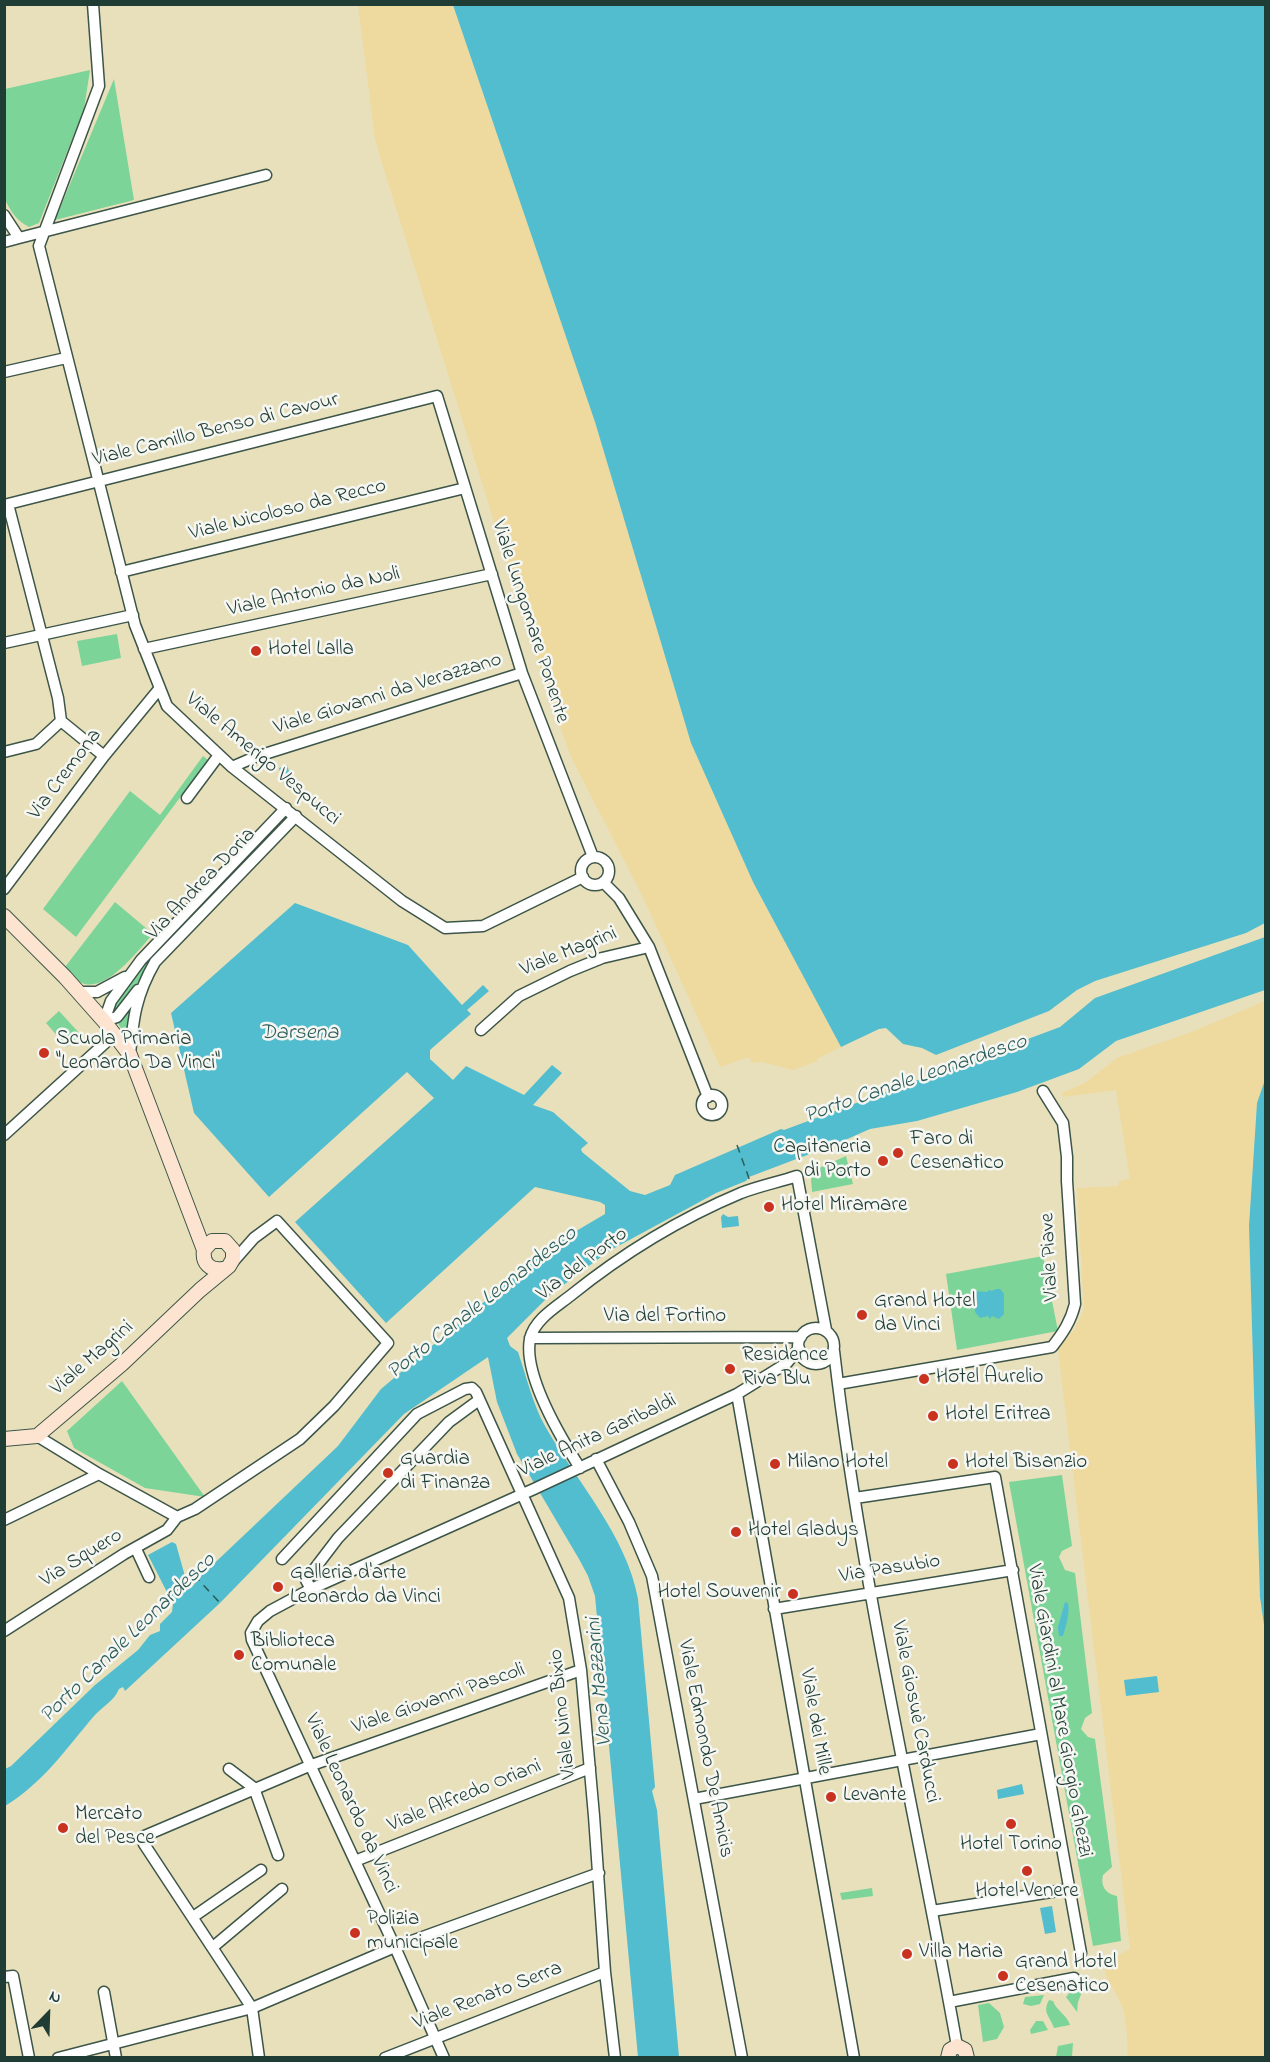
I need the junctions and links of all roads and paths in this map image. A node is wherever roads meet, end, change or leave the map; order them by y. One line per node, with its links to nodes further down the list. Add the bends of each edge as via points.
1 (93, 4): 4 (street, Viale Amerigo Vespucci, via 99,86)
2 (266, 175): 4 (street)
3 (4, 215): 5 (street)
4 (44, 232): 5 (street); 7 (street, Viale Amerigo Vespucci, via 39,246)
5 (19, 238): 6 (street)
6 (4, 242)
7 (66, 358): 8 (street); 10 (street, Viale Amerigo Vespucci)
8 (4, 372)
9 (437, 396): 10 (street, Viale Camillo Benso di Cavour); 11 (street, Viale Lungomare Ponente)
10 (98, 480): 12 (street, Viale Camillo Benso di Cavour); 13 (street, Viale Amerigo Vespucci)
11 (465, 488): 13 (street, Viale Nicoloso da Recco); 14 (street, Viale Lungomare Ponente)
12 (6, 504): 16 (street)
13 (122, 572): 15 (street, Viale Amerigo Vespucci)
14 (492, 574): 18 (street, Viale Antonio da Noli); 19 (street, Viale Lungomare Ponente)
15 (133, 615): 16 (street); 18 (street, Viale Amerigo Vespucci)
16 (42, 636): 17 (street); 21 (street)
17 (4, 644)
18 (144, 649): 20 (street, Viale Amerigo Vespucci)
19 (522, 673): 25 (street, Viale Giovanni da Verazzano); 29 (street, Viale Lungomare Ponente)
20 (160, 688): 23 (street, Viale Amerigo Vespucci, via 168,706); 24 (street, Via Cremona)
21 (61, 721): 22 (street, via 36,744); 24 (street)
22 (4, 752)
23 (219, 755): 25 (street, Viale Amerigo Vespucci); 26 (street)
24 (104, 756): 32 (street, Via Cremona)
25 (232, 767): 27 (street, Viale Amerigo Vespucci)
26 (187, 798)
27 (286, 808): 28 (street, Viale Amerigo Vespucci); 34 (street, Via Andrea Doria)
28 (296, 816): 30 (street, Viale Amerigo Vespucci, via 402,901 445,928 483,926); 35 (street, Via Andrea Doria)
29 (593, 857): 30 (street, via 583,865); 31 (street, Viale Lungomare Ponente, via 608,866 609,875)
30 (584, 877): 31 (street, via 594,884)
31 (603, 882): 36 (street, via 620,898)
32 (4, 888)
33 (4, 916): 39 (street)
34 (176, 923): 35 (street); 37 (street, Via Andrea Doria)
35 (184, 931): 38 (street, Via Andrea Doria, via 155,962)
36 (649, 947): 41 (street, Viale Magrini, via 602,958 519,996); 45 (street)
37 (130, 973): 39 (street, Via Andrea Doria, via 97,992); 40 (street, Via Andrea Doria, via 111,1001)
38 (142, 985): 40 (street, Via Andrea Doria, via 117,1017); 43 (street, Via Andrea Doria, via 132,1024)
39 (78, 992): 40 (street)
40 (104, 1021): 42 (street)
41 (481, 1030)
42 (115, 1034): 43 (street); 46 (street)
43 (130, 1055): 49 (street)
44 (1043, 1091): 58 (street, Viale Piave, via 1063,1123 1067,1157 1075,1304 1065,1331 1052,1347)
45 (708, 1097)
46 (4, 1135)
47 (254, 1238): 48 (street, Viale Magrini); 50 (street, Viale Magrini); 69 (street, Viale Magrini, via 278,1221 388,1343 300,1439)
48 (228, 1243): 49 (street, via 220,1240); 50 (street, via 234,1254)
49 (207, 1251): 50 (street, via 213,1269); 51 (street)
50 (227, 1266): 51 (street, Viale Magrini)
51 (200, 1290): 61 (street, Viale Magrini, via 122,1364)
52 (826, 1330): 53 (street, Via del Porto, via 797,1176 742,1193 624,1255 540,1322); 54 (street, via 809,1329); 55 (street, via 833,1339)
53 (530, 1338): 54 (street, Via del Fortino); 64 (street, via 532,1368 554,1426)
54 (800, 1342): 56 (street, via 800,1354); 57 (street, Viale Anita Garibaldi, via 790,1361)
55 (834, 1350): 56 (street, via 827,1360); 58 (street, Viale Giosuè Carducci)
56 (812, 1363): 57 (street, Viale Anita Garibaldi); 58 (street)
57 (773, 1373): 59 (street, Viale Anita Garibaldi)
58 (838, 1384): 67 (street, Viale Giosuè Carducci)
59 (736, 1394): 63 (street, Viale Anita Garibaldi); 78 (street, Viale dei Mille)
60 (479, 1400): 66 (street, Viale Nino Bixio); 73 (street, Viale Nino Bixio, via 472,1388 417,1414); 76 (street, via 449,1422 338,1538 306,1580)
61 (37, 1436): 62 (street); 65 (street)
62 (5, 1439)
63 (596, 1459): 64 (street, Viale Anita Garibaldi); 89 (street, Viale Edmondo De Amicis, via 652,1576)
64 (580, 1468): 66 (street, Viale Anita Garibaldi)
65 (99, 1474): 68 (street); 70 (street)
66 (521, 1494): 76 (street, Viale Anita Garibaldi); 81 (street, Viale Nino Bixio, via 569,1598)
67 (855, 1498): 74 (street, Viale Giardini al Mare Giorgio Ghezzi, via 995,1477); 77 (street, Viale Giosuè Carducci)
68 (153, 1506): 69 (street); 71 (street)
69 (177, 1517): 71 (street, Via Squero)
70 (4, 1520)
71 (167, 1530): 72 (street, Via Squero)
72 (136, 1549): 75 (street); 79 (street, Via Squero)
73 (282, 1559)
74 (1012, 1570): 77 (street, Via Pasubio); 82 (street, Viale Giardini al Mare Giorgio Ghezzi)
75 (149, 1577)
76 (311, 1589): 80 (street, Viale Anita Garibaldi, via 270,1611)
77 (872, 1593): 78 (street, Via Pasubio); 83 (street, Viale Giosuè Carducci)
78 (774, 1609): 87 (street, Viale dei Mille)
79 (4, 1631)
80 (251, 1633): 84 (street, Viale Leonardo da Vinci)
81 (581, 1670): 84 (street, Viale Giovanni Pascoli); 85 (street, Viale Nino Bixio)
82 (1041, 1734): 83 (street); 95 (street, Viale Giardini al Mare Giorgio Ghezzi)
83 (903, 1759): 87 (street); 96 (street, Viale Giosuè Carducci)
84 (309, 1766): 88 (street, Viale Giovanni Pascoli); 91 (street, Viale Leonardo da Vinci)
85 (590, 1768): 91 (street, Viale Alfredo Oriani); 93 (street, Viale Nino Bixio)
86 (229, 1769): 88 (street)
87 (804, 1778): 89 (street); 118 (street, Viale dei Mille)
88 (254, 1788): 90 (street); 97 (street, Viale Giovanni Pascoli, via 141,1838)
89 (694, 1799): 117 (street, Viale Edmondo De Amicis)
90 (278, 1855)
91 (355, 1861): 99 (street, Viale Leonardo da Vinci)
92 (261, 1870): 97 (street)
93 (599, 1873): 99 (street); 101 (street, Viale Nino Bixio)
94 (282, 1889): 98 (street)
95 (1070, 1889): 96 (street); 100 (street, Viale Giardini al Mare Giorgio Ghezzi)
96 (932, 1911): 105 (street, Viale Giosuè Carducci)
97 (193, 1917): 98 (street)
98 (213, 1947): 106 (street)
99 (395, 1947): 106 (street); 107 (street, Viale Leonardo da Vinci)
100 (1081, 1953)
101 (605, 1972): 107 (street, Viale Renato Serra); 116 (street, Viale Nino Bixio)
102 (9, 1977): 110 (street)
103 (1074, 1978): 105 (street)
104 (104, 1992): 108 (street)
105 (949, 2002): 109 (street, Viale Giosuè Carducci)
106 (252, 2008): 108 (street); 113 (street)
107 (435, 2039): 114 (street, Viale Renato Serra); 115 (street, Viale Leonardo da Vinci)
108 (113, 2043): 111 (street); 112 (street)
109 (947, 2054): 119 (street, via 965,2050)
110 (29, 2058)
111 (58, 2058)
112 (116, 2058)
113 (259, 2058)
114 (385, 2058)
115 (444, 2058)
116 (615, 2058)
117 (742, 2058)
118 (854, 2058)
119 (967, 2058)

